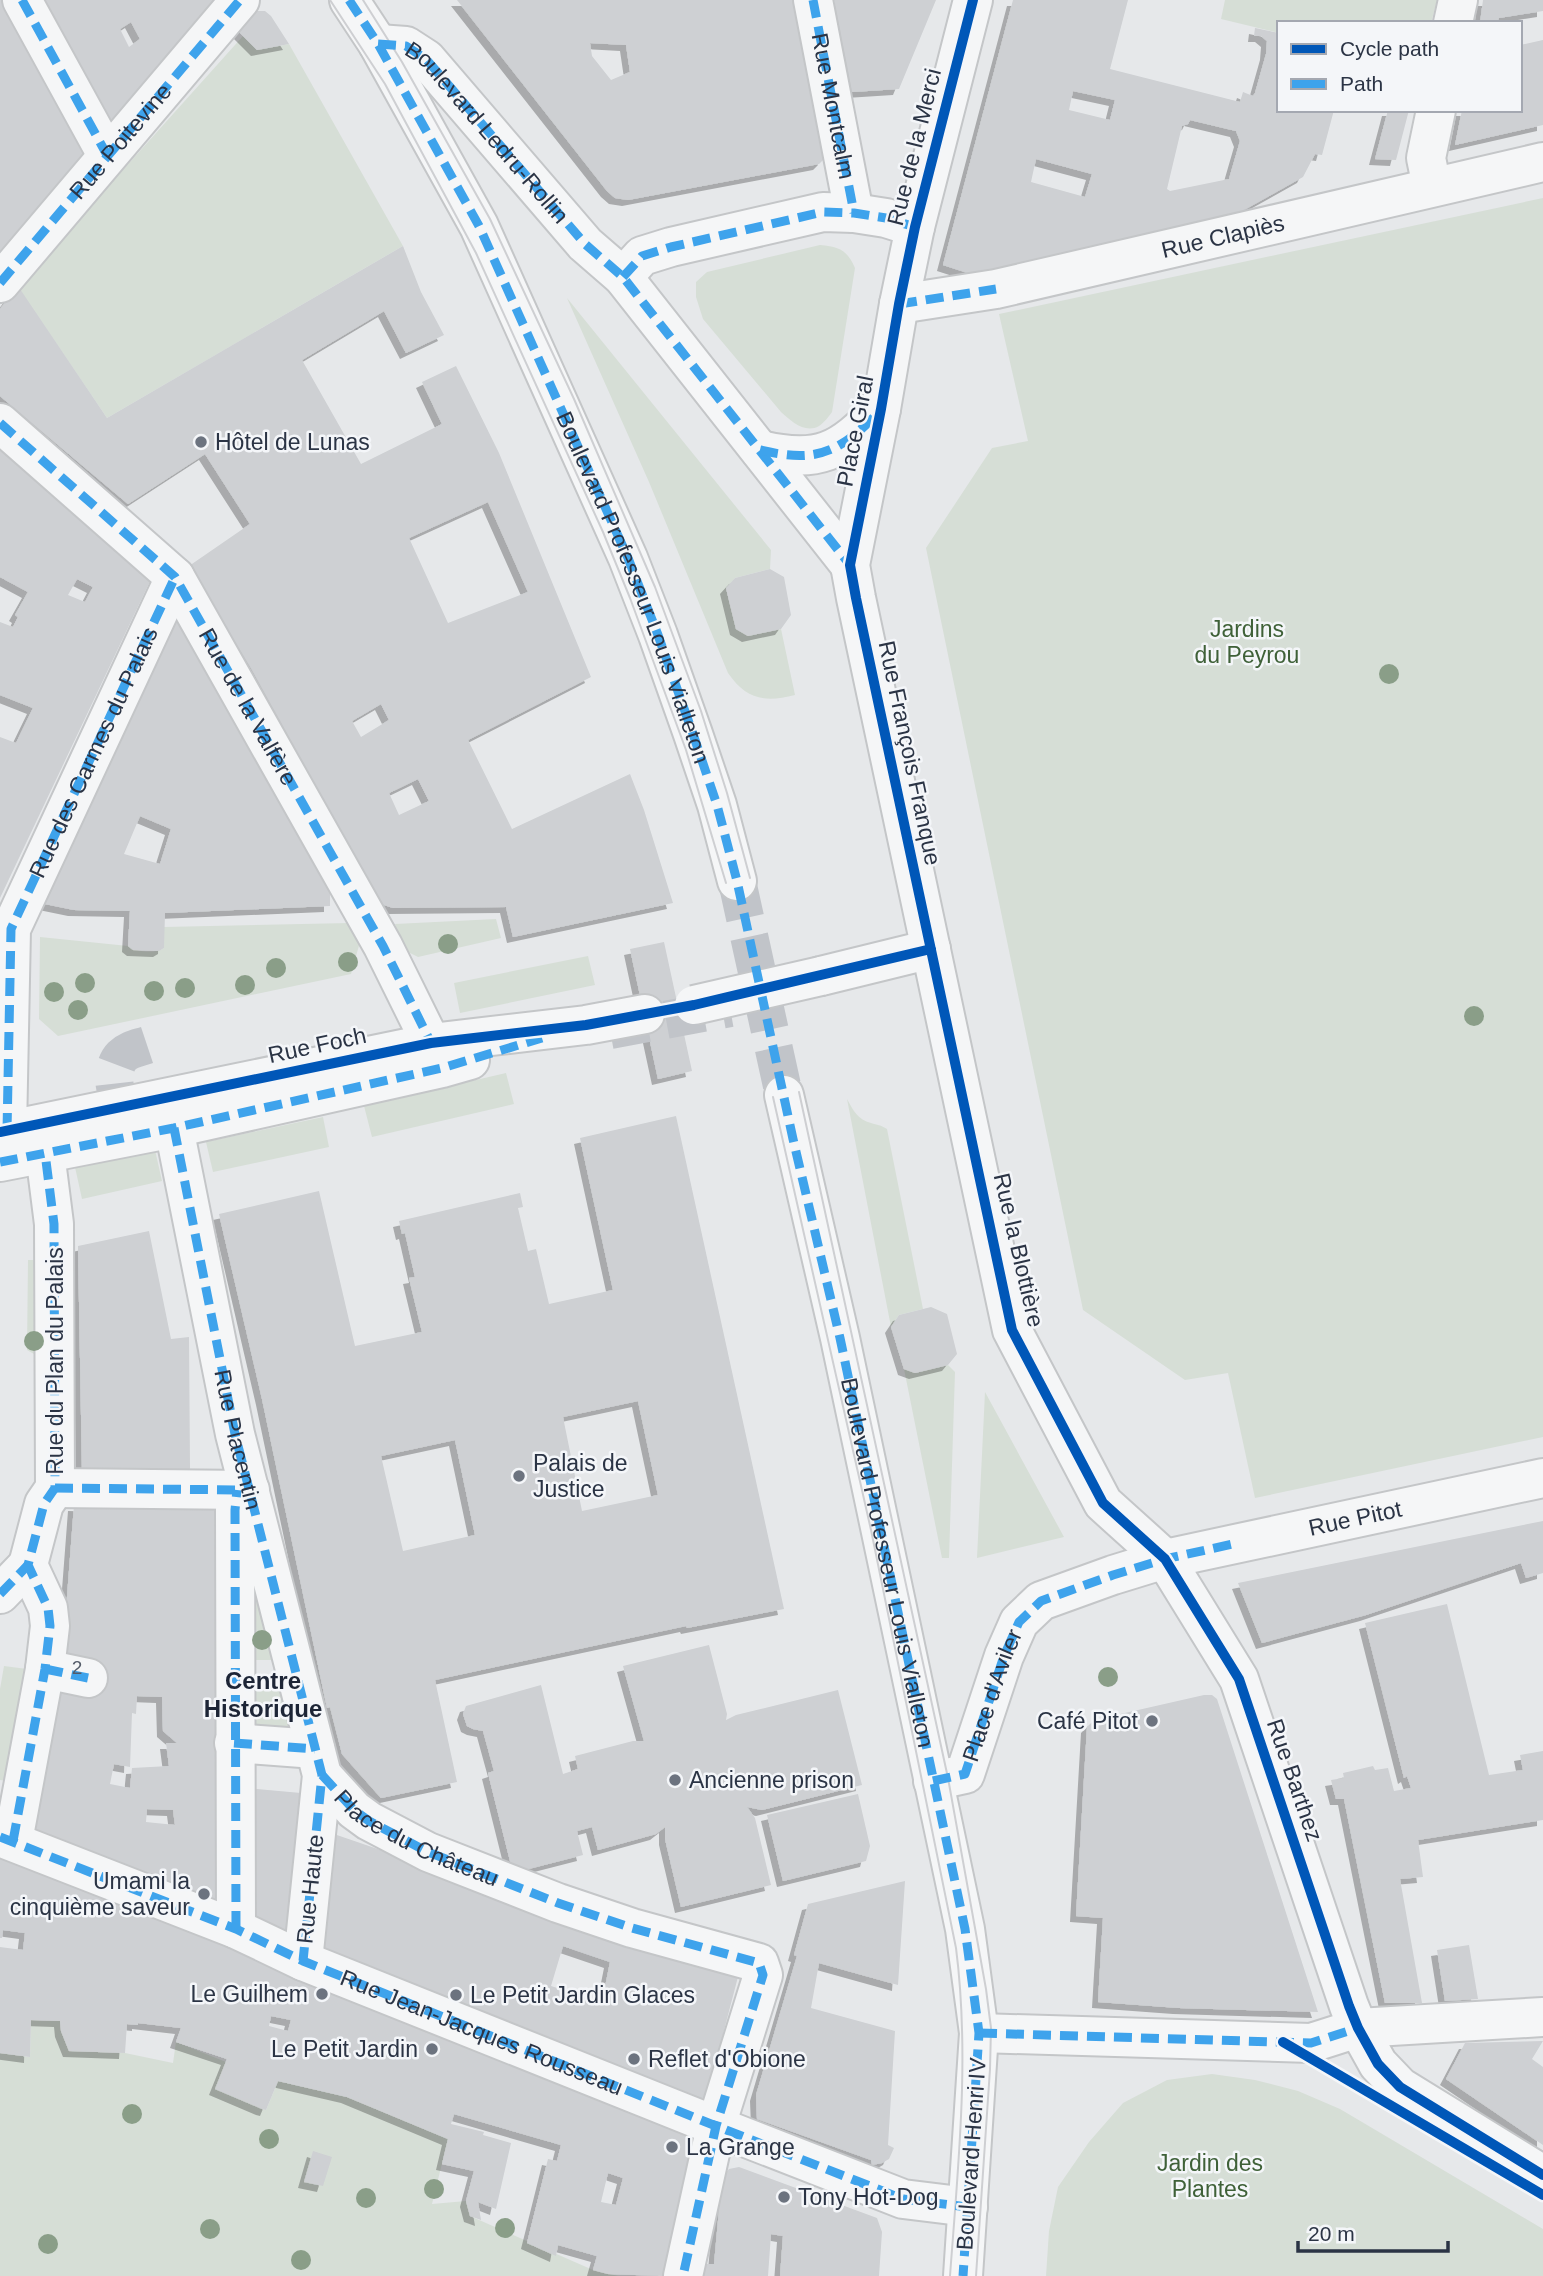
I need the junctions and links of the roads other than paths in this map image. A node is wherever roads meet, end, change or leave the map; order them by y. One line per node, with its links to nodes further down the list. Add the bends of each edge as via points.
1 (22, 0): 10 (street)
2 (240, 0): 10 (street, Rue Poitevine)
3 (349, 0): 8 (street, Boulevard Ledru-Rollin)
4 (813, 0): 13 (street, Rue Montcalm)
5 (974, 0): 14 (street, Rue de la Merci)
6 (1458, 0): 7 (street)
7 (1453, 21)
8 (377, 44): 15 (street, Boulevard Ledru-Rollin, via 406,46 426,60 585,244); 17 (street, Boulevard Ledru-Rollin, via 479,226)
9 (1436, 112): 12 (street, via 1426,158)
10 (107, 155): 16 (street, Rue Poitevine)
11 (1543, 162): 12 (street, Rue Clapiès)
12 (1432, 187): 18 (street, Rue Clapiès, via 996,289)
13 (854, 213): 14 (street); 15 (street, via 823,212 671,247 642,256)
14 (915, 227): 18 (street, Rue de la Merci)
15 (622, 277): 21 (street)
16 (0, 284)
17 (512, 301): 24 (street, Boulevard Professeur Louis Vialleton, via 658,635 717,805)
18 (899, 304): 19 (street, Place Giral)
19 (881, 409): 21 (street, Place Giral, via 858,433 812,456 788,457); 22 (street, Place Giral)
20 (0, 422): 23 (street, Rue de la Valfère)
21 (760, 450): 22 (street)
22 (850, 565): 26 (street, Rue François Franque)
23 (176, 576): 25 (street, Rue des Carmes du Palais); 28 (street, Rue de la Valfère, via 383,946)
24 (737, 881)
25 (6, 928): 31 (street)
26 (931, 949): 27 (street, Rue Foch, bridge); 36 (street, Rue la Blottière, via 1012,1330 1103,1503)
27 (586, 1025): 28 (street, Rue Foch); 30 (street, Rue Foch, via 442,1068)
28 (431, 1043): 31 (street, Rue Foch)
29 (784, 1095): 43 (street, Boulevard Professeur Louis Vialleton, via 852,1390)
30 (174, 1128): 32 (street, Rue Foch); 35 (street, Rue Placentin)
31 (2, 1142): 32 (street, Rue Foch)
32 (45, 1153): 34 (street, Rue du Plan du Palais, via 54,1224)
33 (1543, 1478): 36 (street, Rue Pitot)
34 (55, 1488): 35 (street); 37 (street, Rue du Plan du Palais, via 44,1504)
35 (243, 1490): 41 (street, Rue Placentin); 42 (street, Rue Placentin)
36 (1165, 1559): 43 (street, Place d'Aviler, via 1041,1601 1018,1622 965,1774); 48 (street, Rue Barthez, via 1240,1679)
37 (28, 1565): 38 (street, Rue du Plan du Palais); 39 (street, via 48,1608)
38 (0, 1594)
39 (45, 1669): 40 (street); 44 (street)
40 (88, 1678)
41 (234, 1743): 42 (street); 45 (street, Rue Placentin)
42 (318, 1762): 46 (street, Rue Haute); 50 (street, Place du Château, via 354,1810 428,1852 558,1903 759,1964 763,1975)
43 (933, 1782): 49 (street, Boulevard Professeur Louis Vialleton, via 965,1929)
44 (6, 1839): 45 (street, Rue Jean-Jacques Rousseau)
45 (236, 1929): 46 (street, Rue Jean-Jacques Rousseau)
46 (303, 1961): 50 (street, Rue Jean-Jacques Rousseau)
47 (1543, 2017): 48 (street)
48 (1358, 2028): 49 (street, via 1311,2043); 51 (street, Rue Barthez, via 1378,2064 1400,2087)
49 (979, 2033): 52 (street, Boulevard Henri IV)
50 (716, 2126): 52 (street, Rue Jean-Jacques Rousseau, via 903,2199); 53 (street)
51 (1543, 2175)
52 (968, 2207): 54 (street, Boulevard Henri IV)
53 (683, 2276)
54 (963, 2276)

